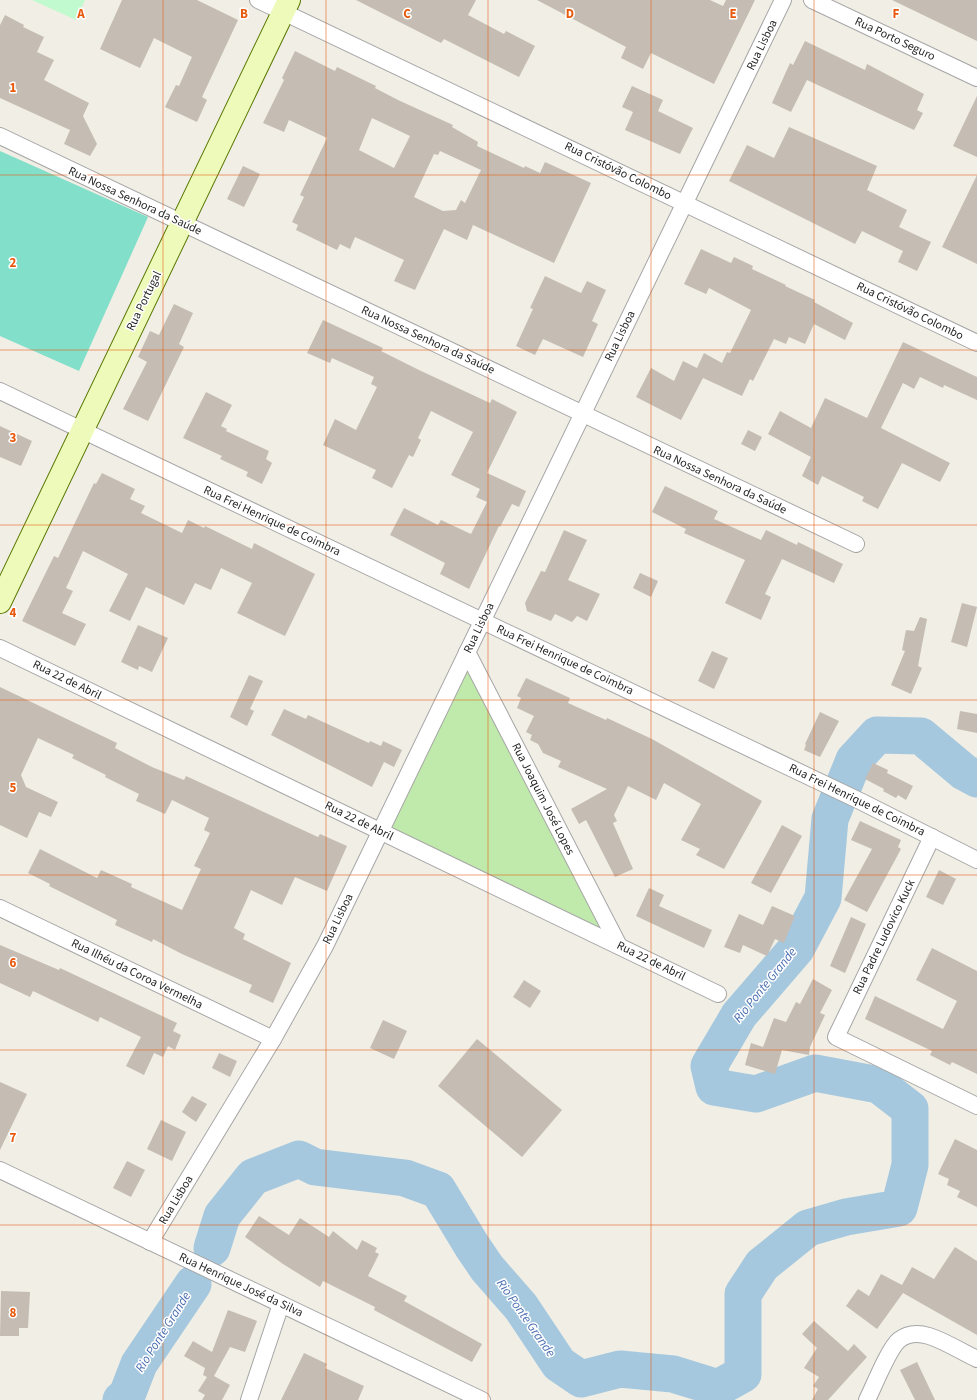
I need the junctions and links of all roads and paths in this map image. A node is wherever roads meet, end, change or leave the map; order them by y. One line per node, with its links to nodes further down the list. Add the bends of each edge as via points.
1 (258, 0): 4 (street, Rua Cristóvão Colombo)
2 (783, 0): 7 (street, Rua Lisboa)
3 (812, 0): 5 (street, Rua Porto Seguro)
4 (286, 6): 7 (street, Rua Cristóvão Colombo); 8 (street, Rua Portugal)
5 (977, 78)
6 (0, 136): 8 (street, Rua Nossa Senhora da Saúde)
7 (684, 203): 9 (street, Rua Cristóvão Colombo); 11 (street, Rua Lisboa)
8 (182, 223): 11 (street, Rua Nossa Senhora da Saúde); 12 (street, Rua Portugal)
9 (977, 343)
10 (0, 391): 12 (street, Rua Frei Henrique de Coimbra)
11 (583, 414): 13 (street, Rua Nossa Senhora da Saúde); 15 (street, Rua Lisboa)
12 (82, 430): 14 (street, Rua Portugal); 15 (street, Rua Frei Henrique de Coimbra)
13 (856, 544)
14 (0, 602)
15 (482, 621): 17 (street, Rua Lisboa); 19 (street, Rua Frei Henrique de Coimbra)
16 (0, 648): 18 (street, Rua 22 de Abril)
17 (467, 652): 18 (street, Rua Lisboa); 22 (street, Rua Joaquim José Lopes)
18 (380, 831): 22 (street, Rua 22 de Abril); 24 (street, Rua Lisboa, via 325,946)
19 (932, 837): 20 (street, Rua Frei Henrique de Coimbra); 25 (street, Rua Padre Ludovico Kuck, via 836,1037)
20 (977, 860)
21 (0, 908): 24 (street, Rua Ilhéu da Coroa Vermelha)
22 (620, 946): 23 (street, Rua 22 de Abril)
23 (718, 994)
24 (274, 1039): 27 (street, Rua Lisboa)
25 (977, 1106)
26 (0, 1170): 27 (street, Rua Henrique José da Silva)
27 (150, 1242): 28 (street, Rua Henrique José da Silva)
28 (282, 1304): 30 (street); 31 (street, Rua Henrique José da Silva)
29 (977, 1359): 32 (street, via 931,1337 908,1335 899,1340 892,1350)
30 (249, 1400)
31 (482, 1400)
32 (867, 1400)

